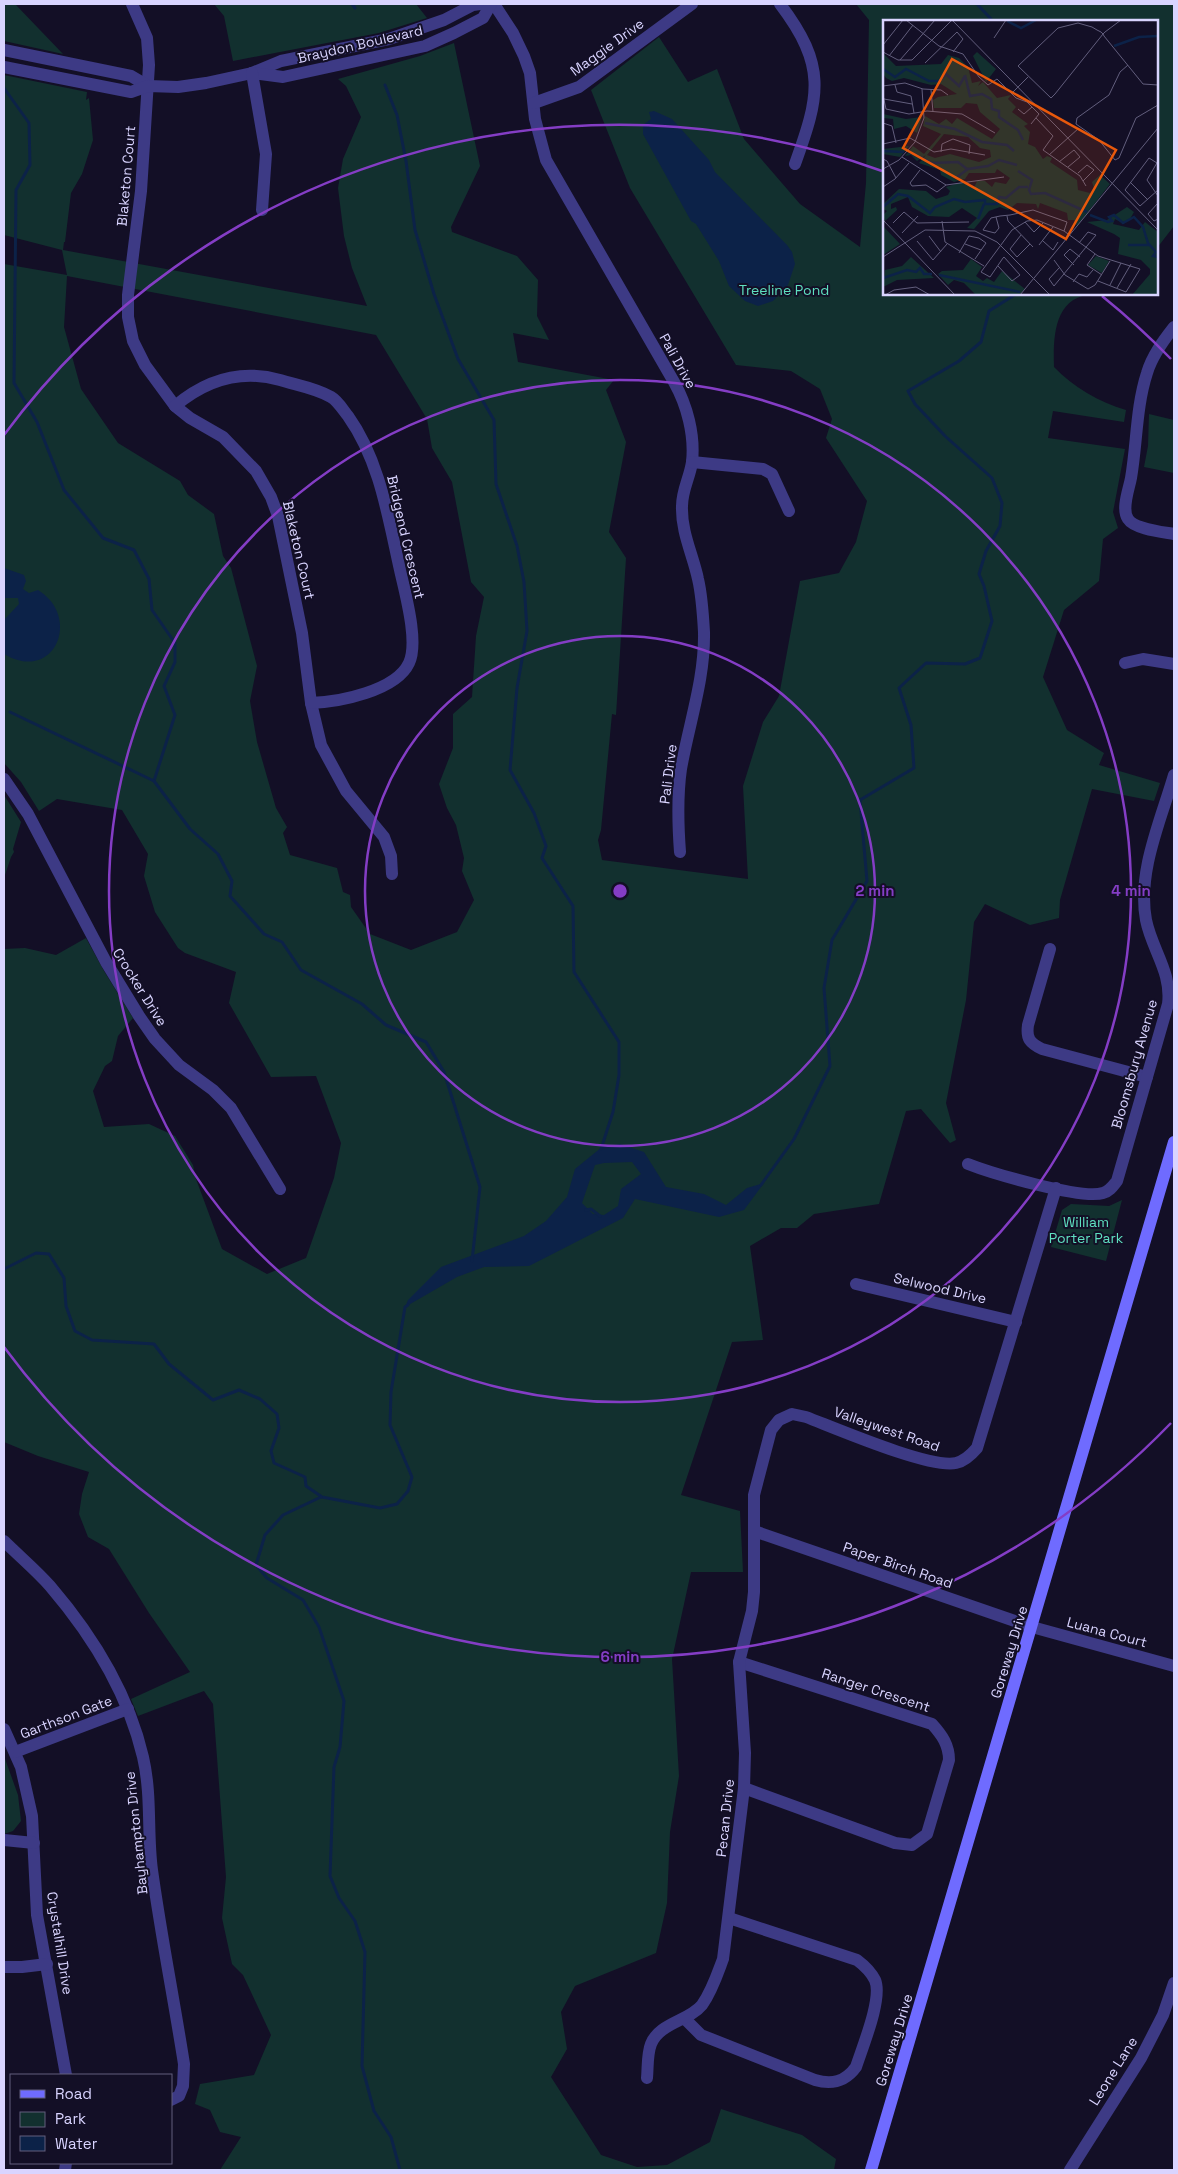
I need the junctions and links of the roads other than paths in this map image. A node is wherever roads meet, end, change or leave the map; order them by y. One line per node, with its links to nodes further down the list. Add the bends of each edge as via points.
1 (132, 4): 9 (street, Blaketon Court, via 147,38)
2 (480, 4): 8 (street, Braydon Boulevard, via 404,34 281,60)
3 (493, 4): 8 (street, Braydon Boulevard, via 483,18 425,46 283,77); 10 (street, Pali Drive, via 524,56 530,72)
4 (692, 4): 10 (street, Maggie Drive, via 579,87)
5 (780, 4): 11 (street, via 803,38 815,82 810,121)
6 (4, 50): 9 (street, Braydon Boulevard, via 131,76)
7 (4, 66): 9 (street, Braydon Boulevard, via 131,92)
8 (252, 73): 9 (street, Braydon Boulevard, via 191,85); 12 (street, via 266,154)
9 (148, 86): 14 (street, Blaketon Court, via 128,317 138,353)
10 (534, 103): 15 (street, Pali Drive, via 540,144 554,176 681,394 688,418)
11 (795, 164)
12 (262, 210)
13 (1174, 328): 17 (street, via 1147,371 1125,509 1128,519 1134,524)
14 (175, 406): 20 (street, Blaketon Court, via 223,436 256,471 271,497 278,516 302,633); 20 (street, Bridgend Crescent, via 187,396 228,377 268,377 332,397 353,424 370,458 384,496 405,595 412,642 410,662 393,682 375,690 330,702)
15 (692, 462): 16 (street, via 763,470 772,474); 24 (street, Pali Drive, via 683,492 682,519 702,605 703,666 681,772 678,806)
16 (789, 511)
17 (1174, 534)
18 (1125, 663): 19 (street, via 1143,659)
19 (1174, 664)
20 (311, 703): 25 (street, Blaketon Court, via 321,745 346,791 384,837 391,856)
21 (1174, 774): 23 (street, Bloomsbury Avenue)
22 (4, 779): 31 (street, Crocker Drive, via 28,814 130,1003 155,1039 179,1065 231,1108)
23 (1171, 797): 27 (street, Bloomsbury Avenue, via 1144,882 1148,927 1169,986 1166,1012)
24 (680, 852)
25 (392, 874)
26 (1050, 949): 27 (street, via 1028,1025 1027,1036 1031,1044)
27 (1147, 1077): 30 (street, Bloomsbury Avenue, via 1111,1189 1093,1195)
28 (1174, 1142): 36 (street, Goreway Drive)
29 (968, 1164): 30 (street, Bloomsbury Avenue)
30 (1056, 1188): 33 (street, Valleywest Road)
31 (280, 1189)
32 (856, 1284): 33 (street, Selwood Drive)
33 (1016, 1322): 34 (street, Valleywest Road, via 977,1448 968,1458 947,1464 925,1461 792,1414 779,1420 771,1430 754,1495)
34 (754, 1531): 36 (street, Paper Birch Road); 37 (street, Pecan Drive, via 752,1611)
35 (4, 1541): 39 (street, Bayhampton Drive, via 49,1585 87,1634 110,1670)
36 (1032, 1627): 38 (street, Luana Court); 53 (street, Goreway Drive)
37 (740, 1662): 42 (street, Pecan Drive); 42 (street, Ranger Crescent, via 932,1724 942,1735 948,1752 927,1834 912,1845 895,1843)
38 (1174, 1666)
39 (128, 1709): 41 (street, Garthson Gate); 52 (street, Bayhampton Drive, via 143,1757 150,1808 152,1868 184,2064 183,2086 179,2096)
40 (4, 1729): 41 (street, Crystalhill Drive)
41 (15, 1752): 44 (street, Crystalhill Drive, via 32,1816)
42 (744, 1788): 45 (street, Pecan Drive)
43 (4, 1840): 44 (street)
44 (34, 1843): 46 (street, Crystalhill Drive, via 37,1915)
45 (729, 1918): 49 (street, Pecan Drive, via 723,1959 714,1985 702,2006); 49 (street, via 857,1960 866,1967 876,1982 877,1996 856,2067 838,2082 821,2082 701,2036)
46 (47, 1964): 47 (street); 50 (street, Crystalhill Drive)
47 (4, 1967)
48 (1174, 1983): 54 (street, Leone Lane, via 1164,2015 1141,2058)
49 (684, 2018): 51 (street, Pecan Drive, via 659,2031 652,2042)
50 (66, 2074)
51 (647, 2078)
52 (172, 2100)
53 (871, 2170)
54 (1070, 2170)

